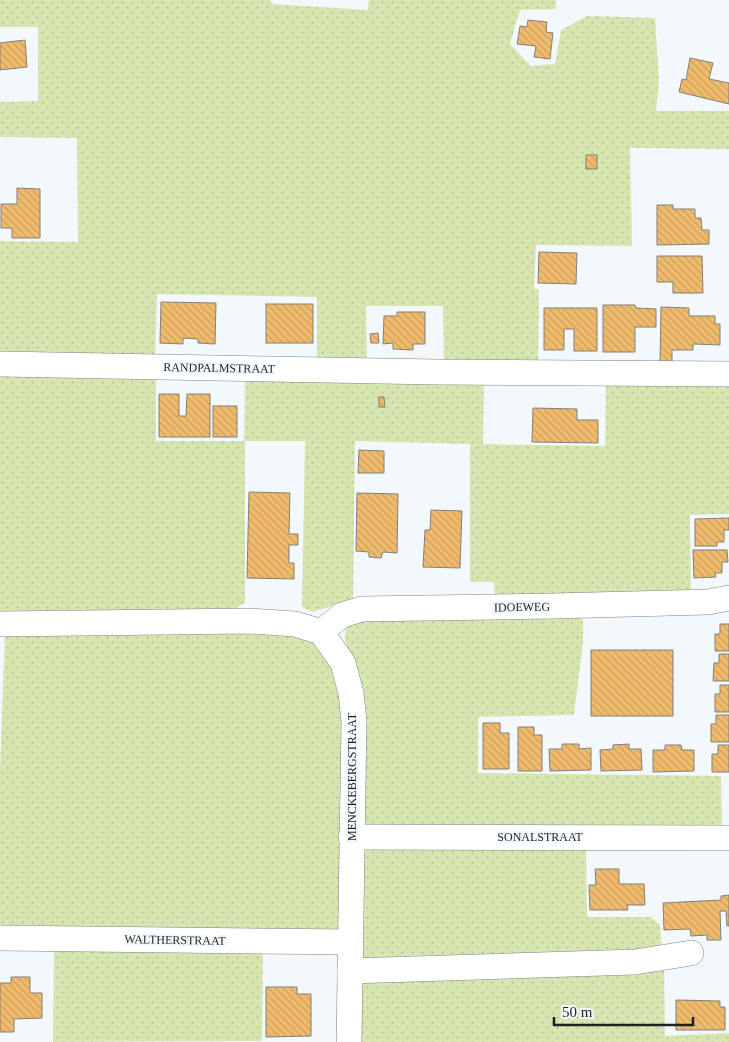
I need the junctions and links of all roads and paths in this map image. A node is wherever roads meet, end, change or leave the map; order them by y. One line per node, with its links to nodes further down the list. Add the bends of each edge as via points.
1 (0, 364): 2 (street, RANDPALMSTRAAT)
2 (729, 374)
3 (729, 598): 5 (street, IDOEWEG, via 708,602 362,609 342,615)
4 (0, 624): 5 (street, via 249,621 295,624)
5 (321, 632): 6 (street, MENCKEBERGSTRAAT, via 343,664 351,693 354,721)
6 (351, 837): 7 (street, SONALSTRAAT); 9 (street, MENCKEBERGSTRAAT)
7 (729, 838)
8 (0, 938): 9 (street, WALTHERSTRAAT)
9 (350, 942): 11 (street, MENCKEBERGSTRAAT)
10 (691, 953): 11 (street, via 634,962)
11 (350, 972): 12 (street, MENCKEBERGSTRAAT)
12 (349, 1042)

